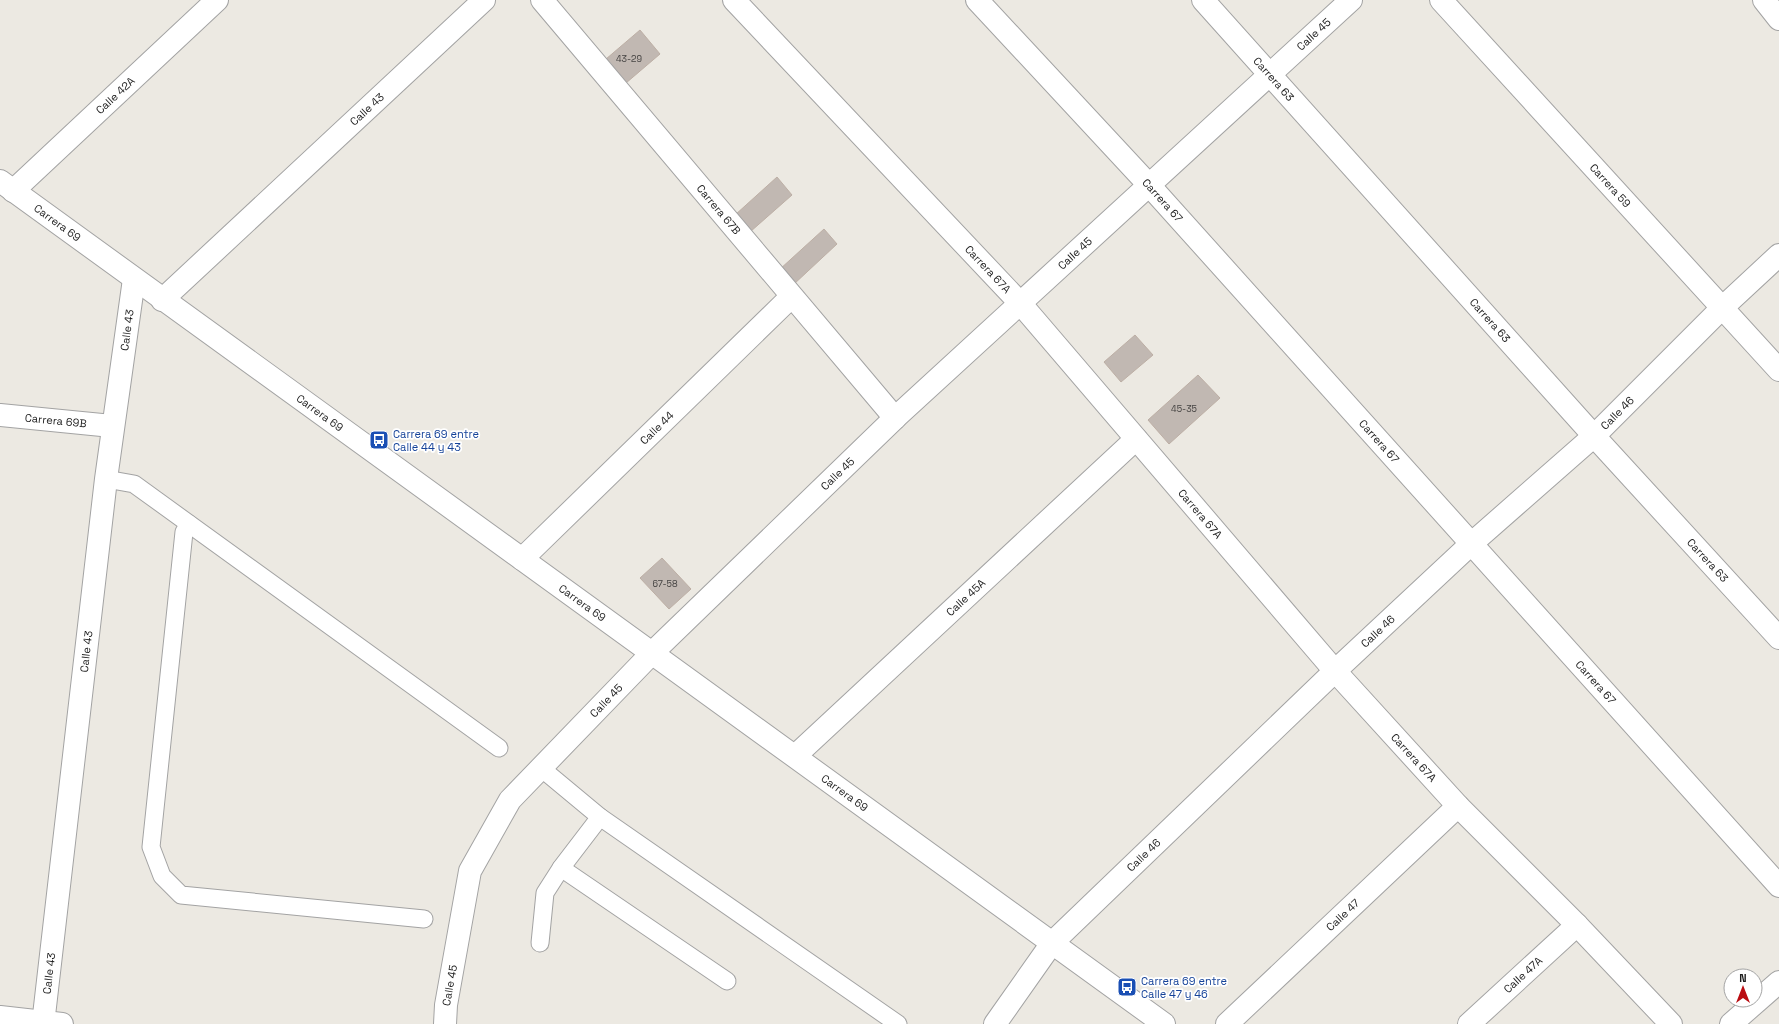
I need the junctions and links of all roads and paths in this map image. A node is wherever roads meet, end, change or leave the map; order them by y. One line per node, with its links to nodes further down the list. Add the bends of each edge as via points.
1 (217, 0): 13 (street, Calle 42A)
2 (484, 0): 17 (street, Calle 43)
3 (542, 0): 16 (street, Carrera 67B)
4 (734, 0): 18 (street, Carrera 67A)
5 (977, 0): 12 (street, Carrera 67)
6 (1203, 0): 11 (street, Carrera 63)
7 (1352, 0): 11 (street, Calle 45)
8 (1441, 0): 19 (street, Carrera 59)
9 (1764, 0): 10 (street)
10 (1779, 19)
11 (1270, 74): 12 (street, Calle 45); 24 (street, Carrera 63)
12 (1149, 185): 18 (street, Calle 45); 28 (street, Carrera 67)
13 (7, 186): 15 (street, Carrera 69)
14 (1779, 255): 19 (street, Calle 46)
15 (134, 279): 17 (street, Carrera 69); 23 (street, Calle 43)
16 (791, 297): 22 (street, Carrera 67B); 29 (street, Calle 44)
17 (162, 300): 29 (street, Carrera 69)
18 (1020, 303): 22 (street, Calle 45); 25 (street, Carrera 67A)
19 (1722, 308): 20 (street, Carrera 59); 24 (street, Calle 46)
20 (1779, 370)
21 (0, 415): 23 (street, Carrera 69B)
22 (895, 418): 31 (street, Calle 45)
23 (112, 426): 26 (street, Calle 43)
24 (1594, 436): 28 (street, Calle 46); 30 (street, Carrera 63)
25 (1136, 439): 32 (street, Carrera 67A); 34 (street, Calle 45A)
26 (106, 479): 27 (lane, via 134,484); 47 (street, Calle 43)
27 (189, 524): 33 (lane); 40 (lane, via 184,532 151,847 162,876 181,895)
28 (1471, 544): 32 (street, Calle 46); 39 (street, Carrera 67)
29 (522, 560): 31 (street, Carrera 69)
30 (1779, 638)
31 (652, 653): 34 (street, Carrera 69); 35 (street, Calle 45)
32 (1335, 671): 36 (street, Carrera 67A); 42 (street, Calle 46)
33 (499, 748)
34 (795, 756): 42 (street, Carrera 69)
35 (541, 768): 37 (lane); 48 (street, Calle 45, via 510,800 470,871 446,1005)
36 (1458, 806): 41 (street, Carrera 67A); 52 (street, Calle 47)
37 (600, 817): 38 (lane); 49 (lane)
38 (560, 868): 43 (lane, via 545,893); 44 (lane)
39 (1779, 886)
40 (424, 919)
41 (1577, 925): 53 (street, Calle 47A); 54 (street, Carrera 67A)
42 (1052, 942): 50 (street, Calle 46); 51 (street, Carrera 69)
43 (540, 944)
44 (727, 981)
45 (1779, 982): 55 (street)
46 (0, 1017): 47 (street)
47 (50, 1023)
48 (445, 1024)
49 (898, 1024)
50 (995, 1024)
51 (1164, 1024)
52 (1227, 1024)
53 (1469, 1024)
54 (1671, 1024)
55 (1731, 1024)

